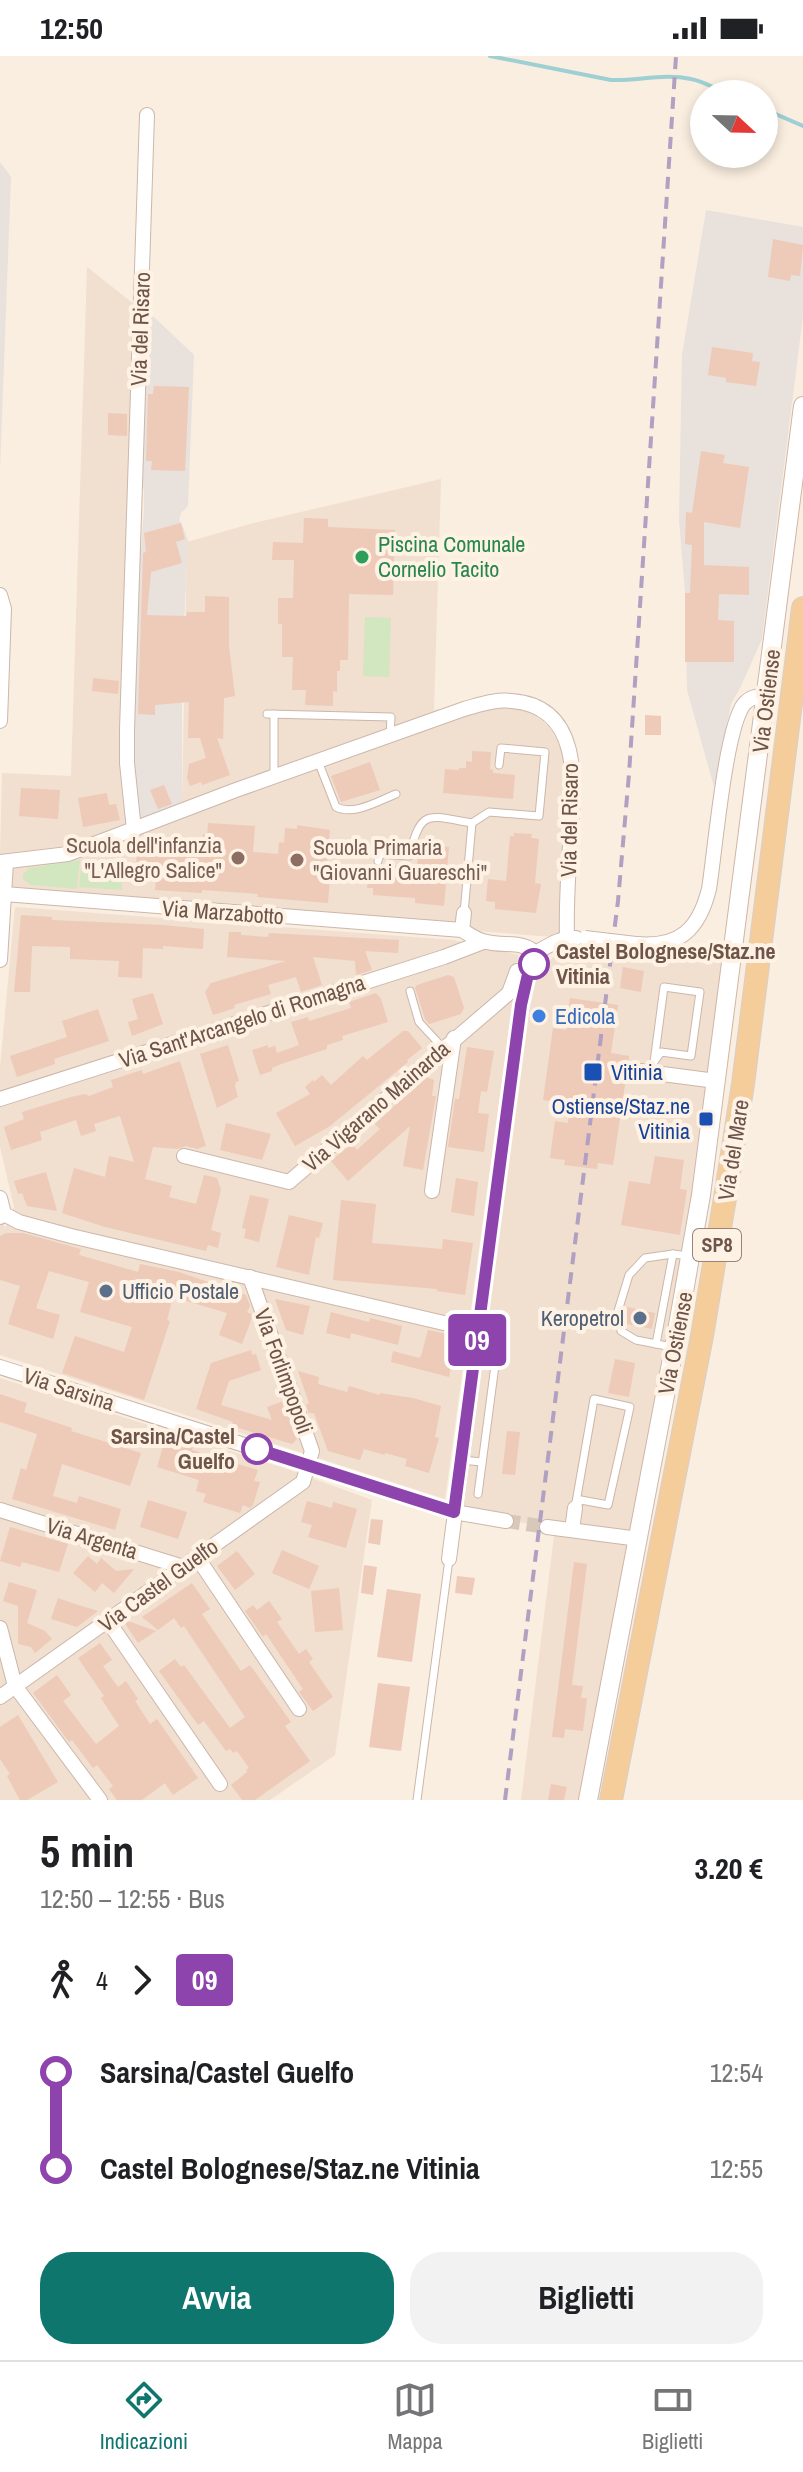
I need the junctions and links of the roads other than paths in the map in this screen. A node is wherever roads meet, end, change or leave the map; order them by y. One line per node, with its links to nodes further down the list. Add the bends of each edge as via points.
1 (147, 115): 14 (street, Via del Risaro, via 127,730)
2 (803, 406): 6 (main road, Via Ostiense)
3 (0, 595): 7 (street)
4 (803, 608): 5 (main road, Via del Mare / SP8)
5 (798, 686): 65 (main road, Via del Mare / SP8, via 730,1172)
6 (766, 695): 20 (street, bridge, via 745,703 732,737 709,889 693,927 675,940 653,945); 31 (main road, Via Ostiense)
7 (0, 721)
8 (390, 735): 9 (street, Via del Risaro); 11 (lane, via 391,717 271,714); 20 (street, Via del Risaro, via 498,701 523,702 550,717 568,744 574,771)
9 (318, 761): 11 (street, Via del Risaro); 12 (lane, via 336,807 343,810)
10 (499, 765): 13 (lane, via 501,748 545,752 539,816 489,812)
11 (282, 770): 14 (street, Via del Risaro)
12 (396, 794)
13 (472, 823): 15 (lane, via 422,820 409,856 380,854); 18 (lane)
14 (134, 830): 16 (street, Via del Risaro, via 68,854)
15 (378, 861)
16 (3, 862): 17 (street)
17 (4, 894): 19 (street, Via Marzabotto); 24 (street)
18 (464, 913): 19 (street)
19 (462, 930): 21 (street)
20 (567, 938): 23 (street)
21 (483, 942): 22 (street); 32 (street, Via Sant'Arcangelo di Romagna)
22 (515, 946): 23 (street, via 527,945); 25 (street, via 508,962)
23 (534, 954): 25 (street, via 534,964)
24 (0, 960)
25 (523, 971): 27 (street)
26 (410, 991): 28 (lane, via 419,1022)
27 (516, 995): 28 (street, Via Vigarano Mainarda); 39 (street)
28 (448, 1043): 33 (street, Via Vigarano Mainarda, via 289,1182); 34 (street)
29 (653, 1068): 29 (lane, via 661,1052 691,1056 700,992 664,987); 30 (street); 31 (street)
30 (632, 1070)
31 (716, 1081): 37 (main road, Via Ostiense)
32 (0, 1099)
33 (184, 1156)
34 (432, 1191)
35 (0, 1198): 36 (street)
36 (2, 1215): 38 (street)
37 (682, 1255): 40 (main road, Via Ostiense); 40 (lane, via 645,1258 629,1275 618,1311 621,1331)
38 (250, 1277): 39 (street); 44 (street, Via Forlimpopoli, via 312,1451)
39 (478, 1331): 42 (street); 43 (lane, via 499,1335)
40 (665, 1346): 52 (main road, Via Ostiense)
41 (0, 1367): 44 (street, Via Sarsina)
42 (461, 1460): 43 (lane); 48 (street)
43 (482, 1462): 45 (lane)
44 (308, 1466): 48 (street, Via Sarsina); 53 (street, Via Castel Guelfo, via 303,1482)
45 (478, 1494)
46 (575, 1508): 46 (lane, via 581,1500 608,1505 630,1407 594,1399); 51 (street)
47 (0, 1510): 55 (street, Via Argenta)
48 (454, 1512): 49 (street, Via Sarsina); 54 (street)
49 (506, 1521)
50 (547, 1527): 51 (street)
51 (572, 1530): 52 (street)
52 (639, 1539): 64 (main road, Via Ostiense)
53 (197, 1557): 55 (street, Via Castel Guelfo); 60 (street)
54 (449, 1559): 63 (lane)
55 (183, 1567): 56 (street, Via Castel Guelfo)
56 (108, 1621): 58 (street, Via Castel Guelfo); 61 (street)
57 (0, 1628): 58 (street)
58 (15, 1686): 59 (street, Via Castel Guelfo); 62 (street)
59 (0, 1697)
60 (299, 1709)
61 (220, 1784)
62 (100, 1800)
63 (417, 1800)
64 (588, 1800)
65 (611, 1800)

